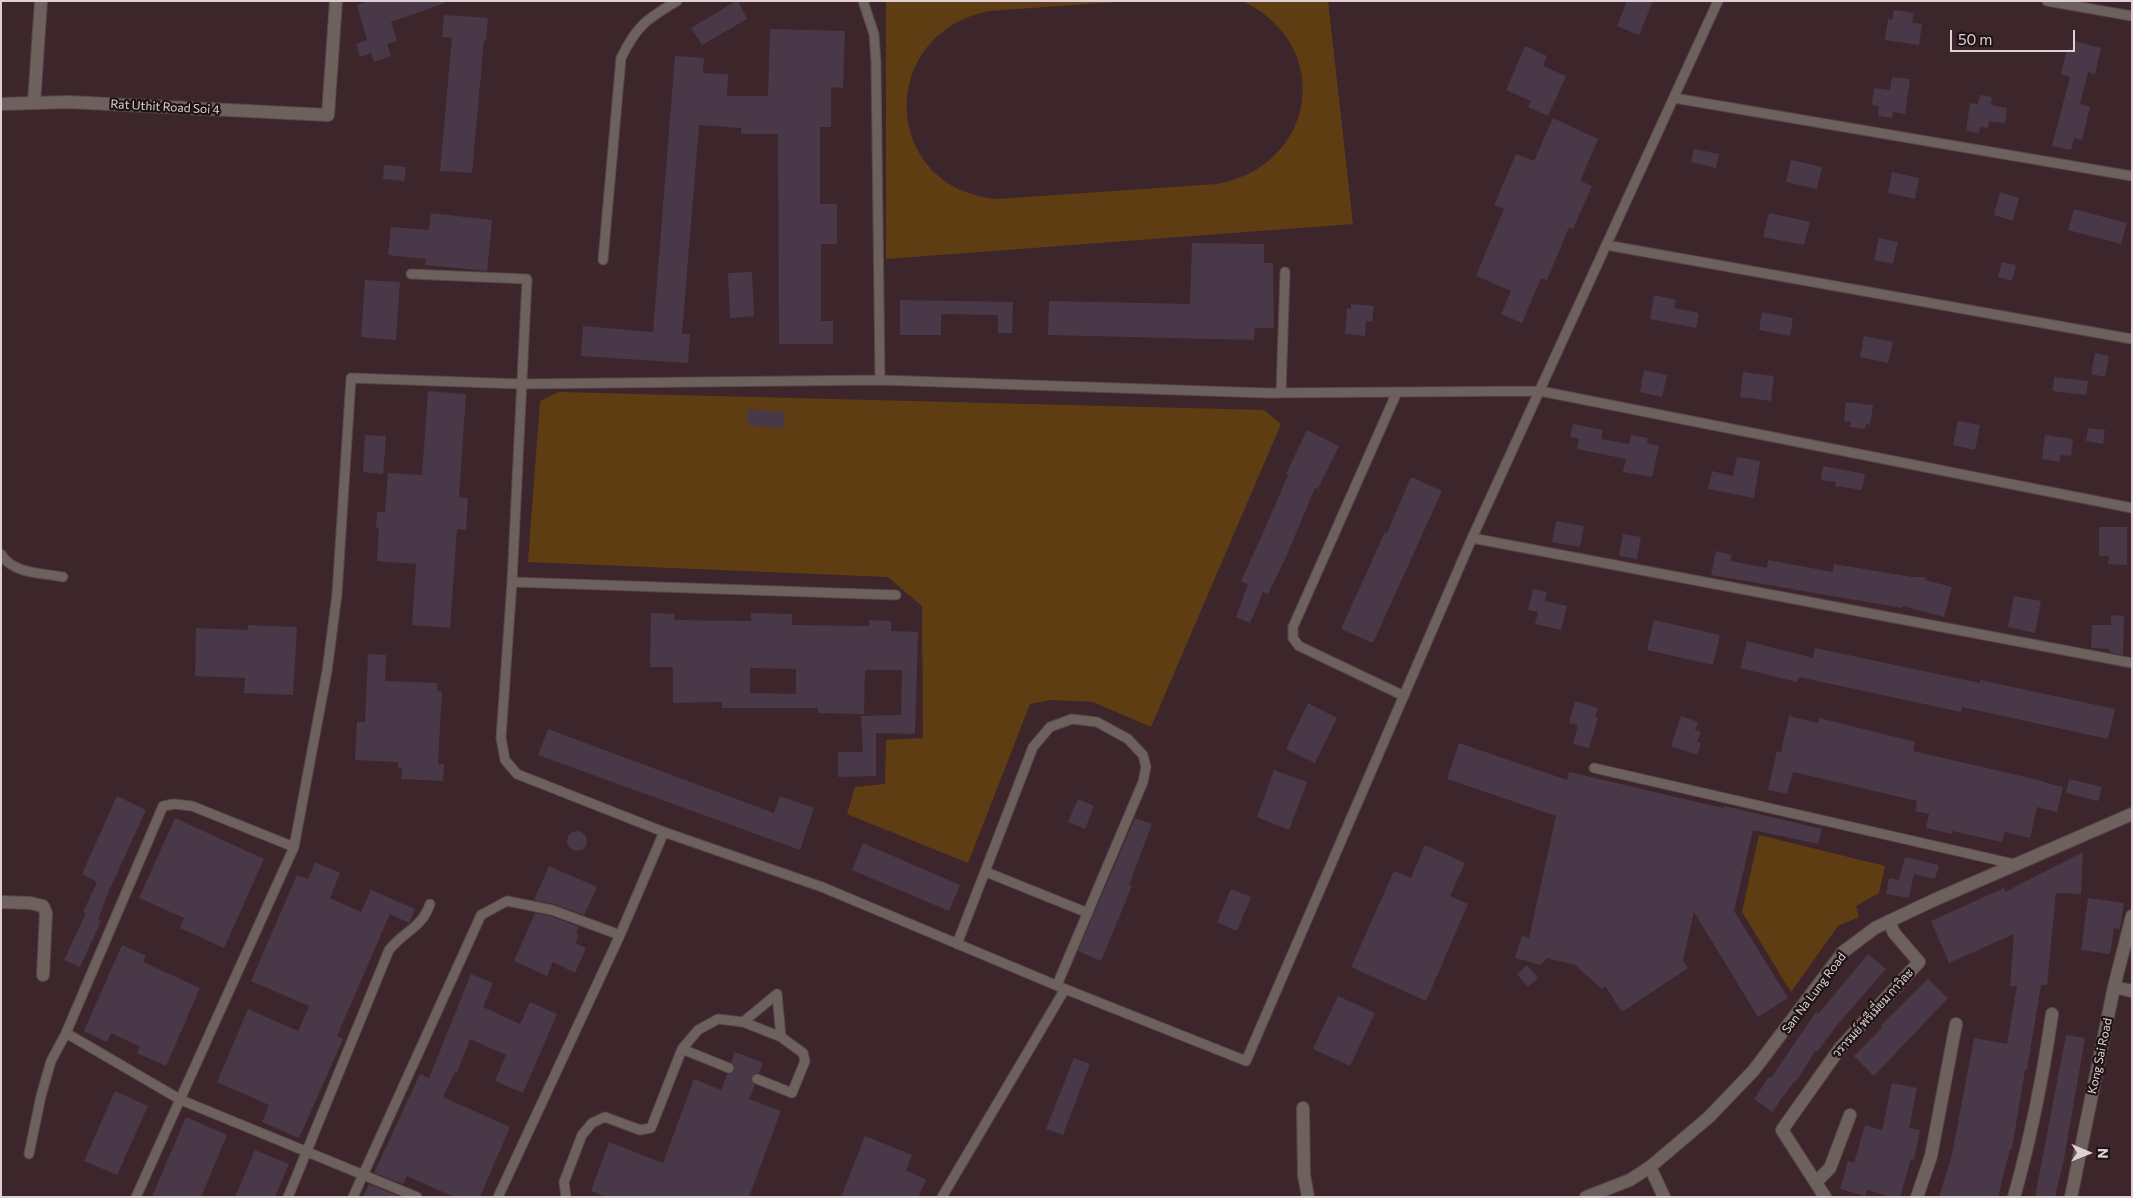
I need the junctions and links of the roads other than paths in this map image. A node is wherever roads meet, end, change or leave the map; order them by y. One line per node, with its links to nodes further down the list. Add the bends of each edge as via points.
1 (42, 1): 9 (street)
2 (336, 1): 9 (street, Rat Uthit Road Soi 4, via 328,115)
3 (677, 1): 13 (lane, via 644,22 630,38 621,58)
4 (863, 1): 17 (lane, via 874,34 876,63)
5 (1718, 1): 8 (lane)
6 (2048, 1): 7 (lane)
7 (2132, 16)
8 (1674, 98): 11 (lane); 12 (lane)
9 (34, 103): 10 (street, Rat Uthit Road Soi 4)
10 (1, 104)
11 (2132, 176)
12 (1606, 245): 16 (lane); 19 (lane)
13 (603, 260)
14 (1285, 272): 21 (lane)
15 (411, 274): 18 (lane, via 526,280)
16 (2132, 339)
17 (880, 380): 18 (lane); 21 (lane)
18 (520, 384): 26 (lane); 33 (lane, via 351,378 336,604)
19 (1540, 391): 20 (lane); 22 (lane); 23 (lane)
20 (1397, 392): 21 (lane); 29 (lane, via 1293,627 1293,638 1299,646)
21 (1281, 393)
22 (2132, 508)
23 (1472, 538): 28 (lane); 29 (lane)
24 (1, 554): 25 (lane, via 18,568)
25 (63, 578)
26 (512, 582): 27 (lane); 32 (lane, via 500,738 505,760 516,774)
27 (896, 595)
28 (2132, 663)
29 (1404, 696): 45 (lane, via 1246,1061)
30 (1594, 768): 34 (lane)
31 (2132, 814): 34 (street, San Na Lung Road)
32 (664, 832): 41 (lane); 42 (lane, via 822,887)
33 (294, 847): 50 (lane, via 192,806 163,806); 55 (lane)
34 (2014, 864): 40 (street, San Na Lung Road)
35 (986, 872): 38 (lane); 38 (lane, via 1033,747 1050,727 1072,719 1097,722 1128,739 1143,755 1146,768); 42 (lane)
36 (1, 902): 43 (street, via 43,906 46,912)
37 (430, 904): 58 (lane, via 419,924 399,938 389,950)
38 (1088, 913): 45 (lane)
39 (2132, 916): 44 (street, Kong Sai Road)
40 (1889, 921): 60 (street, San Na Lung Road, via 1843,952 1754,1070 1708,1117); 62 (street, วรารมย์ พรีเมี่ยม กาวิละ, via 1894,933 1918,962 1840,1048 1782,1130)
41 (620, 935): 61 (lane, via 552,910 507,901 481,915); 67 (lane)
42 (956, 944): 45 (lane)
43 (43, 975)
44 (2114, 986): 46 (street); 76 (street, Kong Sai Road)
45 (1061, 987): 69 (lane)
46 (2132, 991)
47 (2052, 1014): 75 (street, via 2025,1157)
48 (743, 1022): 51 (lane); 51 (lane, via 777,994); 52 (lane, via 718,1019 698,1030)
49 (1956, 1024): 74 (street, via 1931,1156)
50 (66, 1033): 55 (lane); 59 (lane, via 51,1061)
51 (780, 1037): 54 (lane, via 803,1053 805,1061 792,1093)
52 (682, 1050): 53 (lane); 68 (lane, via 651,1128 640,1130 605,1117 592,1123 582,1135 564,1182)
53 (729, 1068)
54 (757, 1079)
55 (181, 1100): 58 (lane); 63 (lane)
56 (1303, 1108): 70 (street, via 1304,1175)
57 (1850, 1115): 62 (street, via 1830,1168)
58 (308, 1150): 61 (lane); 64 (lane)
59 (29, 1154)
60 (1650, 1167): 71 (street, San Na Lung Road, via 1630,1180); 72 (street)
61 (363, 1174): 65 (lane); 66 (lane)
62 (1816, 1182): 73 (street)
63 (136, 1197)
64 (288, 1197)
65 (353, 1197)
66 (417, 1197)
67 (498, 1197)
68 (566, 1197)
69 (942, 1197)
70 (1308, 1197)
71 (1586, 1197)
72 (1664, 1197)
73 (1825, 1197)
74 (1917, 1197)
75 (2014, 1197)
76 (2071, 1197)

